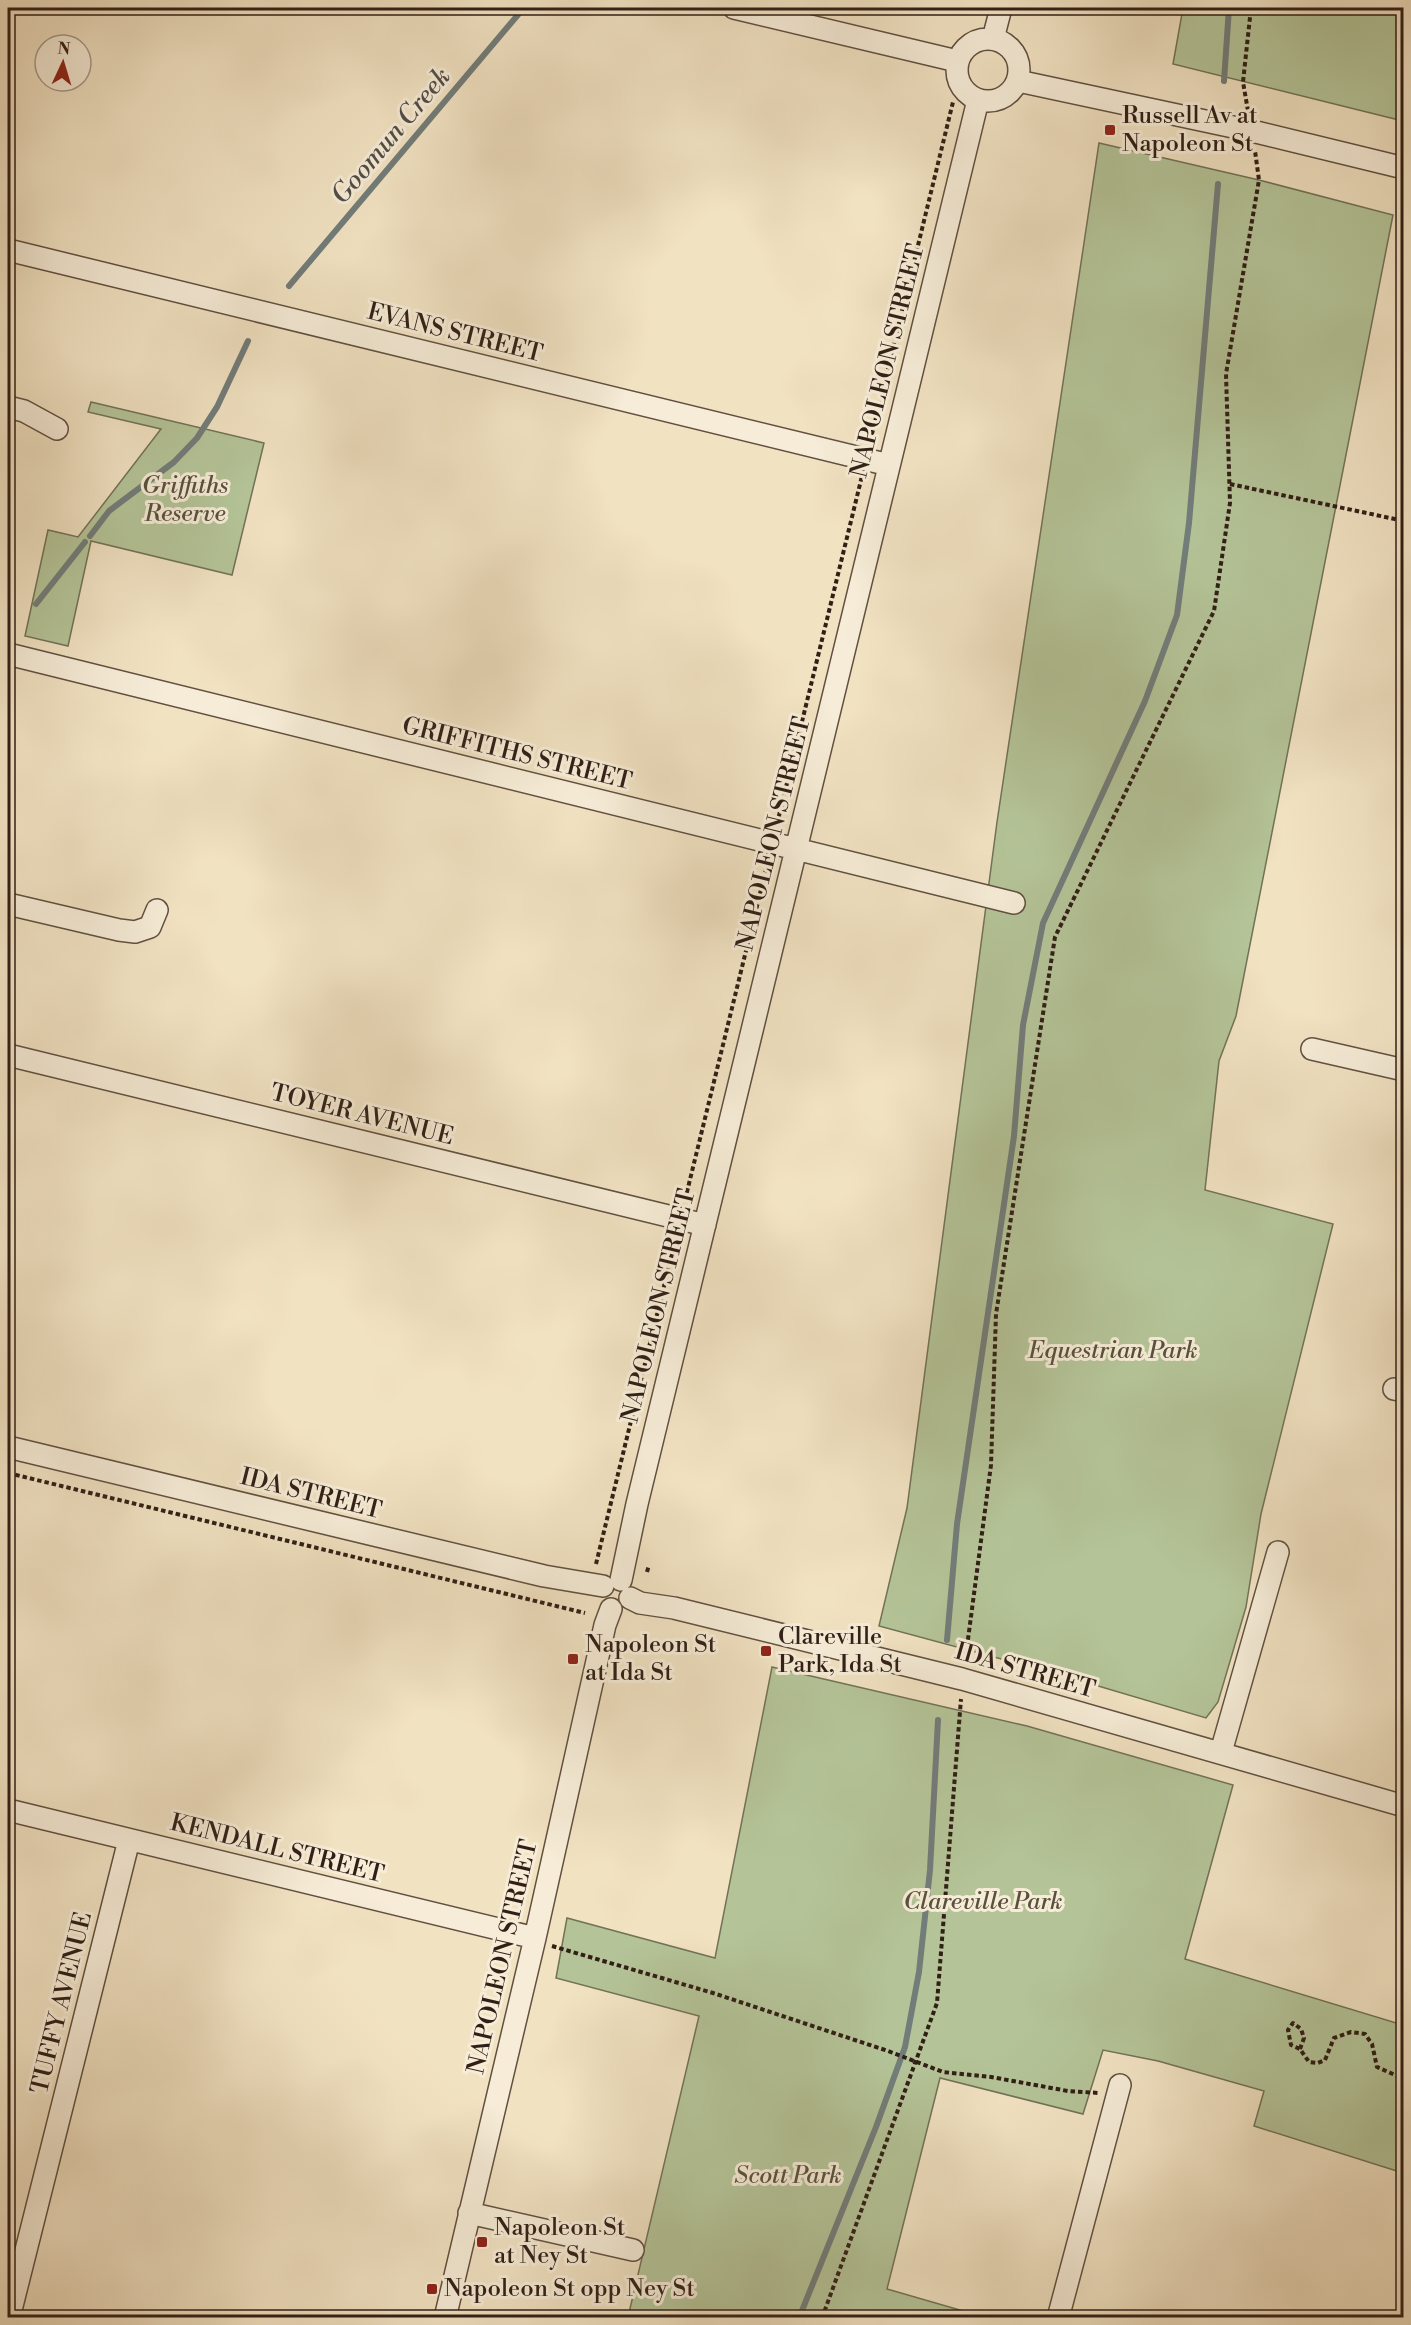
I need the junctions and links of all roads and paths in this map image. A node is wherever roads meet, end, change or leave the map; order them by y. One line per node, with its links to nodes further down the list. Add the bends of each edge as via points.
1 (734, 8): 5 (street)
2 (1001, 8): 4 (street)
3 (1251, 8): 8 (path, via 1243,82)
4 (993, 39): 5 (street, via 984,38 967,46); 6 (street, via 1004,42 1018,59)
5 (957, 62): 7 (street, via 958,81)
6 (1018, 81): 7 (street, via 997,100); 8 (street)
7 (978, 100): 13 (street, NAPOLEON STREET)
8 (1251, 131): 9 (street); 14 (path, via 1259,180 1226,374)
9 (1404, 168)
10 (8, 250): 13 (street, EVANS STREET)
11 (8, 407): 12 (street)
12 (57, 429)
13 (889, 465): 17 (street, NAPOLEON STREET)
14 (1230, 484): 15 (path); 32 (path, via 1214,611 1055,937 996,1314 992,1466)
15 (1404, 521)
16 (8, 654): 17 (street, GRIFFITHS STREET)
17 (796, 849): 18 (street, GRIFFITHS STREET); 24 (street, NAPOLEON STREET)
18 (1014, 903)
19 (8, 904): 20 (street, via 135,932 150,927)
20 (157, 910)
21 (1312, 1049): 23 (street)
22 (8, 1055): 24 (street, TOYER AVENUE)
23 (1404, 1070)
24 (705, 1225): 30 (street, NAPOLEON STREET)
25 (8, 1447): 30 (street, IDA STREET, via 544,1576)
26 (8, 1473): 31 (path)
27 (1278, 1552): 33 (street)
28 (649, 1564): 29 (path)
29 (647, 1572)
30 (618, 1588): 32 (street, IDA STREET, via 640,1603); 37 (street, NAPOLEON STREET, via 601,1599 611,1609)
31 (585, 1613)
32 (962, 1679): 33 (street, IDA STREET); 39 (path, via 937,2003)
33 (1221, 1752): 34 (street, IDA STREET)
34 (1404, 1806)
35 (8, 1809): 36 (street, KENDALL STREET)
36 (129, 1840): 37 (street, KENDALL STREET); 44 (street, TUFFY AVENUE)
37 (535, 1938): 39 (path, via 557,1949 713,1993); 42 (street, NAPOLEON STREET)
38 (1300, 2049): 38 (path, via 1291,2045 1288,2030 1293,2024 1301,2029 1304,2038); 40 (path, via 1310,2062 1318,2063 1325,2060 1334,2038 1351,2032 1365,2034 1372,2044 1377,2067)
39 (914, 2061): 41 (path, via 943,2072 1068,2091); 46 (path)
40 (1404, 2079)
41 (1119, 2089): 47 (street)
42 (469, 2213): 43 (street); 45 (street, NAPOLEON STREET)
43 (633, 2250)
44 (9, 2318)
45 (445, 2318)
46 (822, 2318)
47 (1058, 2318)

